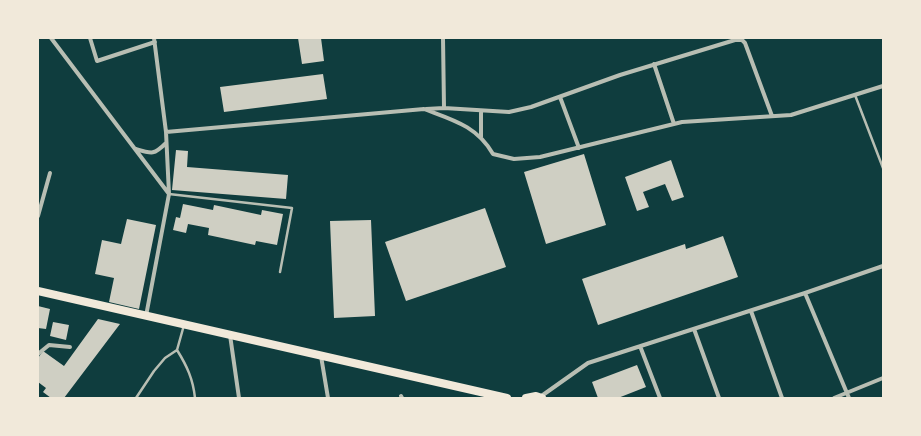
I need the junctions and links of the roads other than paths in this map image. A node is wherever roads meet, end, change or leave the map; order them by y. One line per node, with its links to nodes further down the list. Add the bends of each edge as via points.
1 (51, 38): 18 (street)
2 (90, 38): 4 (street, via 97,61)
3 (443, 38): 9 (street)
4 (154, 40): 14 (street)
5 (654, 64): 8 (street); 12 (street, via 734,40 742,40); 13 (street)
6 (883, 86): 7 (street)
7 (855, 94): 12 (street, via 791,115); 19 (lane)
8 (560, 97): 11 (street, via 509,112); 17 (street)
9 (444, 108): 10 (street); 11 (street)
10 (424, 109): 14 (street); 15 (street, via 458,123)
11 (482, 111): 15 (street)
12 (772, 116): 13 (street)
13 (674, 124): 17 (street)
14 (166, 132): 16 (street)
15 (481, 137): 17 (street, via 493,154 514,159 540,157)
16 (166, 143): 18 (street, via 157,152 149,153); 21 (street)
17 (579, 148)
18 (136, 149): 21 (street)
19 (883, 168)
20 (50, 173): 22 (street)
21 (169, 194): 24 (lane, via 292,208); 28 (street)
22 (38, 216)
23 (883, 266): 26 (street)
24 (280, 272)
25 (38, 291): 28 (main road)
26 (805, 293): 27 (street); 38 (street)
27 (751, 311): 30 (street); 48 (street)
28 (146, 316): 29 (main road)
29 (184, 325): 31 (main road); 34 (lane)
30 (694, 329): 32 (street); 47 (street)
31 (230, 335): 36 (main road); 42 (street)
32 (640, 346): 39 (street, via 588,363); 46 (street)
33 (70, 347): 35 (street, via 49,344)
34 (177, 350): 40 (lane, via 165,358); 41 (lane, via 187,365 194,384)
35 (38, 354)
36 (321, 356): 43 (street); 44 (main road)
37 (883, 378): 38 (street)
38 (847, 393): 49 (street); 50 (street)
39 (541, 397): 45 (main road)
40 (136, 398)
41 (195, 398)
42 (239, 398)
43 (328, 398)
44 (507, 398)
45 (526, 398)
46 (660, 398)
47 (719, 398)
48 (782, 398)
49 (834, 398)
50 (849, 398)

